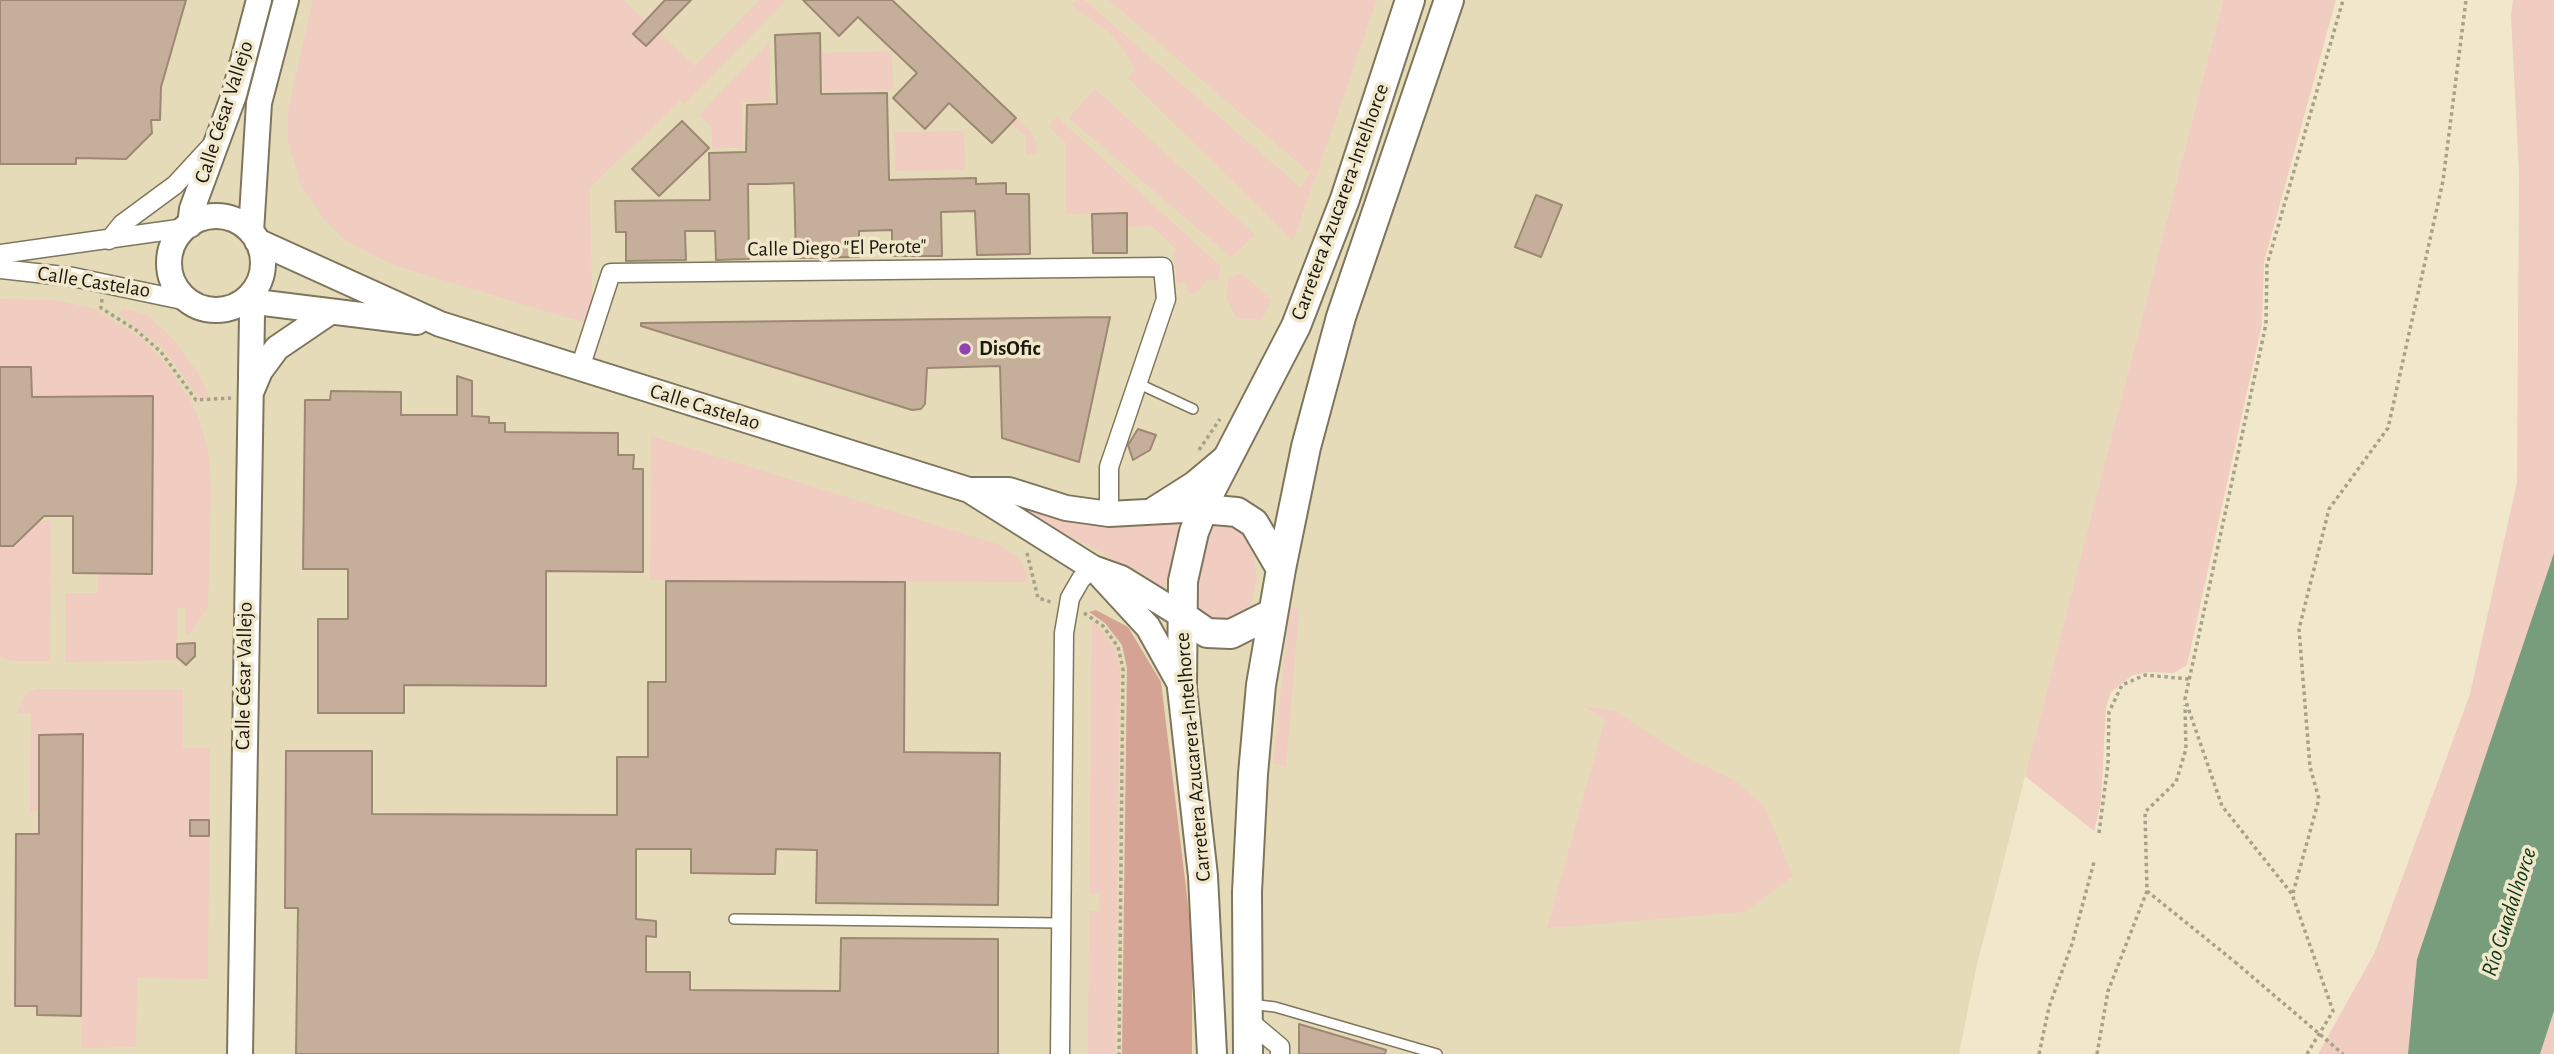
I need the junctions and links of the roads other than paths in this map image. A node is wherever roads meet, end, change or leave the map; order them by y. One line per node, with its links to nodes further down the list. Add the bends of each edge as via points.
1 (259, 0): 5 (main road, Calle César Vallejo)
2 (286, 0): 7 (main road, Calle César Vallejo, via 259,103)
3 (1410, 0): 19 (main road, Carretera Azucarera-Intelhorce, via 1345,199 1296,326)
4 (1449, 0): 25 (main road, Carretera Azucarera-Intelhorce, via 1341,317 1306,447)
5 (219, 136): 6 (main road, Calle César Vallejo); 8 (street, via 175,185 122,224)
6 (187, 226): 7 (main road, via 200,219 228,217); 8 (street, Calle Castelao); 12 (main road, via 169,258 172,282)
7 (254, 236): 11 (main road, via 263,260 260,281); 14 (main road, Calle Castelao)
8 (109, 240): 9 (street, Calle Castelao)
9 (0, 254)
10 (0, 269): 12 (street, Calle Castelao)
11 (247, 299): 12 (main road, via 216,311); 13 (main road, Calle Castelao); 17 (main road, Calle César Vallejo, via 252,314)
12 (187, 301)
13 (330, 312): 14 (main road, Calle Castelao); 17 (main road, via 277,348)
14 (440, 324): 15 (main road, Calle Castelao)
15 (580, 368): 16 (street, Calle Diego "El Perote", via 611,273 1163,267 1166,299); 20 (main road, Calle Castelao)
16 (1137, 383): 18 (lane); 23 (street, via 1109,467)
17 (249, 397): 32 (main road, Calle César Vallejo)
18 (1193, 409)
19 (1225, 458): 21 (main road, Carretera Azucarera-Intelhorce); 22 (main road)
20 (970, 490): 23 (main road, Calle Castelao, via 1009,491 1066,508); 24 (main road, Calle Castelao)
21 (1202, 509): 22 (main road, Calle Castelao); 25 (main road, via 1237,512 1254,523); 27 (main road, Carretera Azucarera-Intelhorce, via 1183,581)
22 (1149, 512): 23 (main road, Calle Castelao)
23 (1109, 514)
24 (1093, 568): 27 (main road, Calle Castelao, via 1121,578); 28 (main road, via 1148,627); 30 (street, via 1070,598 1064,633)
25 (1281, 569): 26 (main road, Carretera Azucarera-Intelhorce)
26 (1273, 613): 27 (main road, via 1231,634 1207,633); 31 (main road, Carretera Azucarera-Intelhorce, via 1253,774 1247,891)
27 (1181, 615): 28 (main road, Carretera Azucarera-Intelhorce)
28 (1182, 688): 34 (main road, Carretera Azucarera-Intelhorce, via 1206,904)
29 (734, 919): 30 (lane)
30 (1061, 923): 33 (street)
31 (1248, 1012): 35 (main road, Carretera Azucarera-Intelhorce); 36 (street, via 1280,1047); 37 (lane, via 1275,1007)
32 (240, 1054)
33 (1060, 1054)
34 (1212, 1054)
35 (1248, 1054)
36 (1280, 1054)
37 (1437, 1054)

